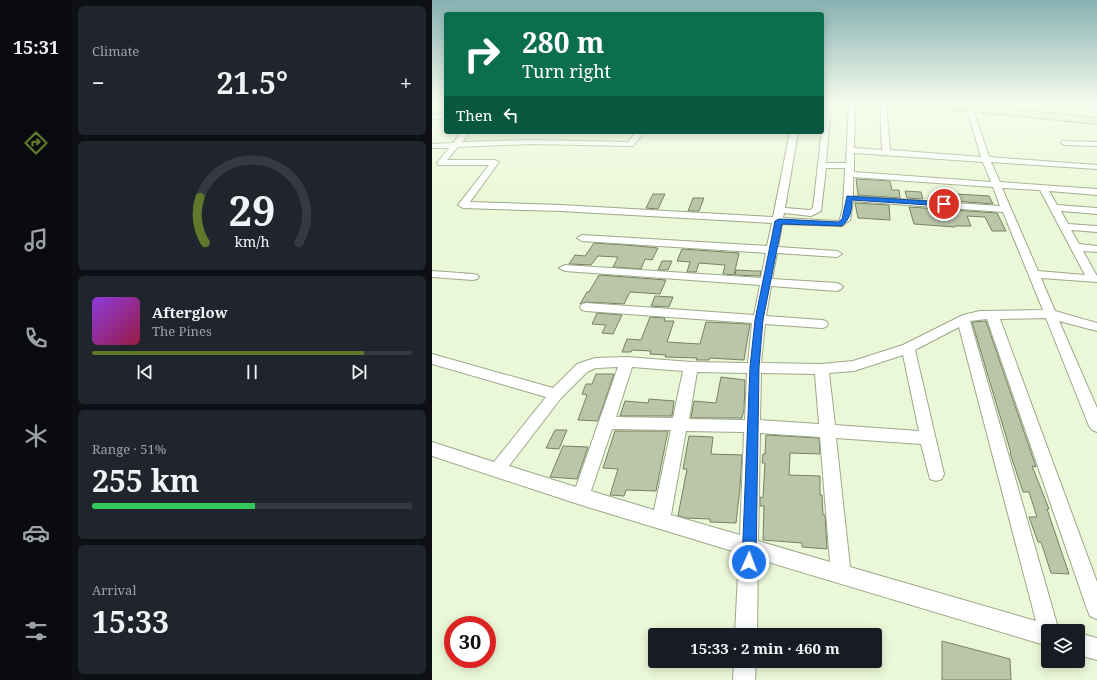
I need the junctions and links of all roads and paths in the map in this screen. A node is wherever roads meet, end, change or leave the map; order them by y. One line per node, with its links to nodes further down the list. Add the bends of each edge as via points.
1 (464, 135): 10 (street)
2 (638, 135): 10 (street, via 632,143 627,144 530,142)
3 (794, 135): 26 (street)
4 (825, 135): 16 (street)
5 (851, 135): 12 (street)
6 (885, 135): 13 (street)
7 (980, 135): 14 (street)
8 (1065, 143): 9 (street)
9 (1097, 144)
10 (455, 145): 11 (street); 26 (street, via 440,163 495,162 463,205)
11 (432, 146)
12 (851, 150): 13 (street); 18 (street)
13 (886, 152): 14 (street)
14 (985, 157): 15 (street); 17 (street); 19 (street)
15 (1097, 162)
16 (822, 165): 18 (street); 26 (street, via 816,211)
17 (1097, 167)
18 (850, 170): 19 (street); 22 (street)
19 (997, 185): 20 (street); 24 (street)
20 (1044, 188): 21 (street); 23 (street)
21 (1097, 192)
22 (849, 198): 24 (street); 26 (street, via 845,220 839,224)
23 (1054, 208): 25 (street); 27 (street)
24 (1007, 209): 36 (street)
25 (1097, 211)
26 (780, 216): 32 (street)
27 (1064, 227): 28 (street); 30 (street)
28 (1097, 229)
29 (582, 238): 32 (street)
30 (1076, 247): 31 (street); 38 (street)
31 (1097, 249)
32 (773, 251): 33 (street); 39 (street)
33 (837, 254)
34 (565, 268): 39 (street)
35 (432, 274): 37 (street)
36 (1034, 274): 38 (street); 42 (street)
37 (473, 277)
38 (1095, 279)
39 (766, 283): 40 (street); 45 (street)
40 (837, 287)
41 (586, 307): 45 (street)
42 (1050, 314): 43 (street); 47 (street); 58 (street)
43 (992, 315): 44 (street); 68 (street)
44 (963, 319): 48 (street); 69 (street)
45 (759, 320): 46 (street); 52 (street)
46 (822, 324)
47 (1097, 327)
48 (908, 348): 53 (street, via 854,366); 60 (street)
49 (432, 359): 54 (street)
50 (627, 362): 51 (street); 54 (street, via 588,365); 55 (street)
51 (691, 367): 52 (street); 56 (street)
52 (754, 367): 53 (street); 57 (street)
53 (822, 369): 59 (street)
54 (556, 394): 62 (street)
55 (606, 423): 56 (street); 64 (street)
56 (679, 425): 57 (street); 65 (street)
57 (753, 426): 59 (street); 66 (street)
58 (1097, 426)
59 (828, 430): 60 (street); 67 (street)
60 (928, 438): 63 (street)
61 (432, 449): 62 (street)
62 (497, 470): 64 (street)
63 (936, 474)
64 (581, 497): 65 (street)
65 (661, 521): 66 (street)
66 (750, 548): 67 (street); 70 (street)
67 (841, 574): 71 (street)
68 (1097, 609)
69 (1047, 624)
70 (746, 628)
71 (1041, 633)
72 (1085, 646): 73 (street)
73 (1097, 649)
74 (745, 668): 75 (street)
75 (744, 680)

